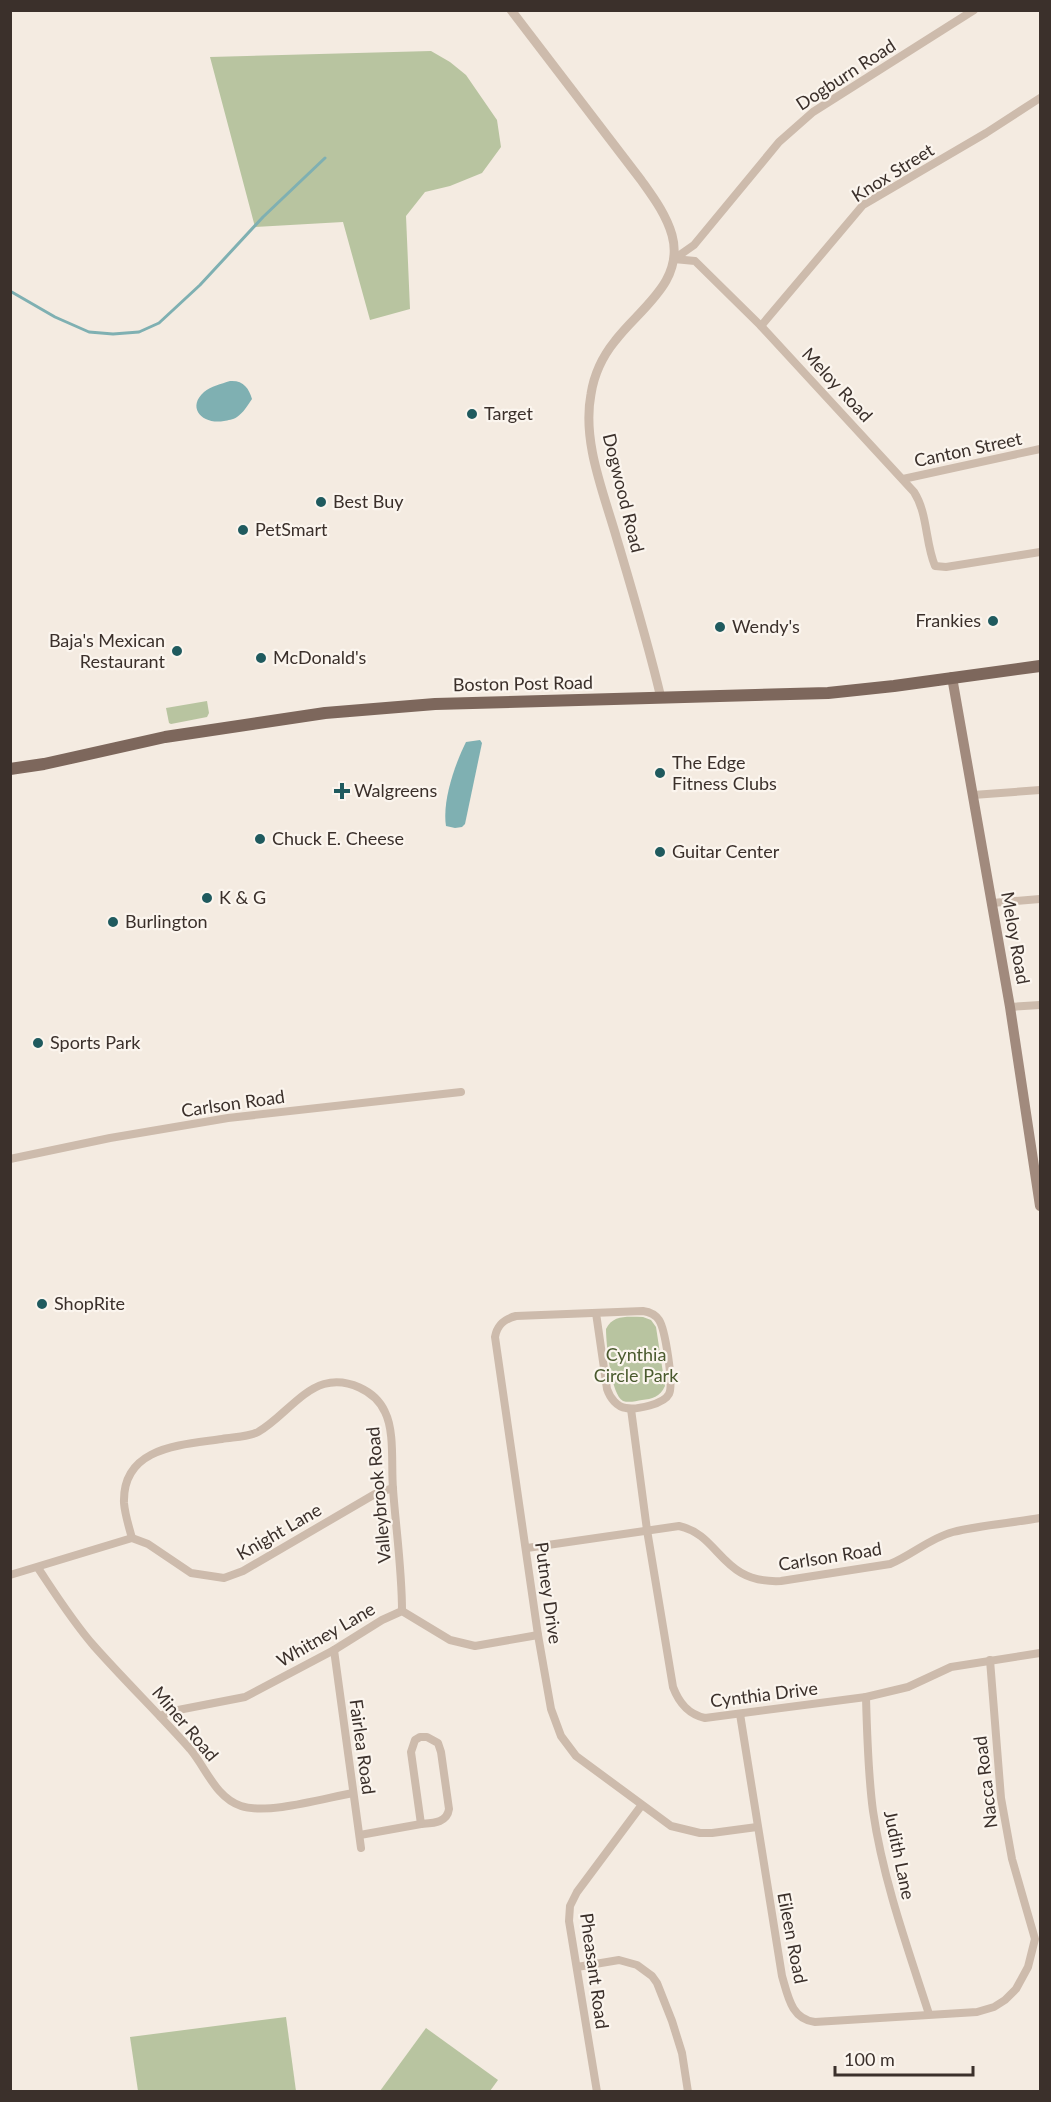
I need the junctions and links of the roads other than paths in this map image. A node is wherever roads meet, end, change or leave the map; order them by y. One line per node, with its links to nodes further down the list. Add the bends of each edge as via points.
1 (511, 10): 4 (street, via 661,209 673,237)
2 (974, 10): 4 (street, Dogburn Road, via 813,112 779,142 694,245)
3 (1041, 98): 5 (street, Knox Street, via 862,205)
4 (674, 259): 5 (street, Meloy Road, via 695,261); 11 (street, Dogwood Road, via 662,288 602,360 589,410 597,470)
5 (760, 326): 7 (street, Meloy Road)
6 (1041, 449): 7 (street, Canton Street)
7 (903, 479): 8 (street, Meloy Road, via 921,503 935,566)
8 (1041, 552)
9 (1041, 666): 10 (main road, Boston Post Road)
10 (952, 677): 11 (main road, Boston Post Road, via 828,693); 14 (main road, Meloy Road)
11 (661, 698): 12 (main road, Boston Post Road, via 435,704 325,713 165,737)
12 (10, 769)
13 (1041, 790): 14 (street)
14 (973, 795): 16 (main road, Meloy Road)
15 (1041, 899): 16 (street)
16 (992, 903): 18 (main road, Meloy Road)
17 (1041, 1005): 18 (street)
18 (1010, 1007): 21 (main road, Meloy Road)
19 (461, 1092): 20 (street, Carlson Road, via 228,1118)
20 (10, 1159)
21 (1041, 1206)
22 (596, 1313): 23 (street, via 608,1393 617,1404); 23 (street, via 648,1311 661,1324 670,1391 662,1402); 28 (street, Putney Drive, via 516,1316 502,1322 496,1331)
23 (631, 1408): 26 (street, Cynthia Drive)
24 (393, 1488): 27 (street, Knight Lane, via 375,1494 243,1571 224,1578 191,1573 148,1544); 27 (street, Valleybrook Road, via 390,1427 379,1402 352,1385 325,1384 307,1393 256,1433 164,1448 144,1459 126,1486 125,1514); 31 (street, Valleybrook Road)
25 (1041, 1518): 26 (street, Carlson Road, via 953,1532 890,1564 766,1582 730,1566 687,1528)
26 (647, 1530): 28 (street, Carlson Road); 37 (street, Cynthia Drive, via 678,1700 698,1717)
27 (132, 1538): 29 (street)
28 (527, 1548): 32 (street, Putney Drive)
29 (39, 1568): 30 (street); 38 (street, Miner Road, via 93,1645)
30 (10, 1575)
31 (402, 1611): 32 (street, Whitney Lane, via 450,1640 475,1646); 33 (street, Whitney Lane)
32 (538, 1635): 40 (street, Putney Drive, via 551,1709 561,1736 583,1762)
33 (334, 1650): 38 (street, Whitney Lane, via 245,1697); 39 (street, Fairlea Road)
34 (1041, 1653): 35 (street, Cynthia Drive)
35 (990, 1660): 36 (street, Cynthia Drive, via 951,1667 908,1687); 45 (street, Nacca Road, via 1000,1798 1012,1860)
36 (866, 1697): 37 (street, Cynthia Drive); 47 (street, Judith Lane, via 873,1812 894,1908)
37 (740, 1714): 42 (street, Eileen Road)
38 (160, 1716): 39 (street, Miner Road, via 193,1752 216,1786 244,1808 262,1809)
39 (353, 1793): 43 (street, Fairlea Road)
40 (641, 1806): 42 (street, Putney Drive, via 683,1830 712,1833); 46 (street, Pheasant Road, via 570,1906)
41 (421, 1824): 41 (street, via 411,1752 415,1740 427,1737 438,1743 441,1752 449,1809 443,1820); 43 (street)
42 (757, 1827): 47 (street, Eileen Road, via 782,1976 798,2015 815,2022)
43 (360, 1835): 44 (street, Fairlea Road)
44 (361, 1848)
45 (1037, 1932): 47 (street, Eileen Road, via 1028,1967 1005,2000 977,2012)
46 (577, 1967): 48 (street, Pheasant Road); 49 (street, via 619,1960 637,1965 652,1976 672,2021)
47 (929, 2014)
48 (597, 2091)
49 (688, 2091)

